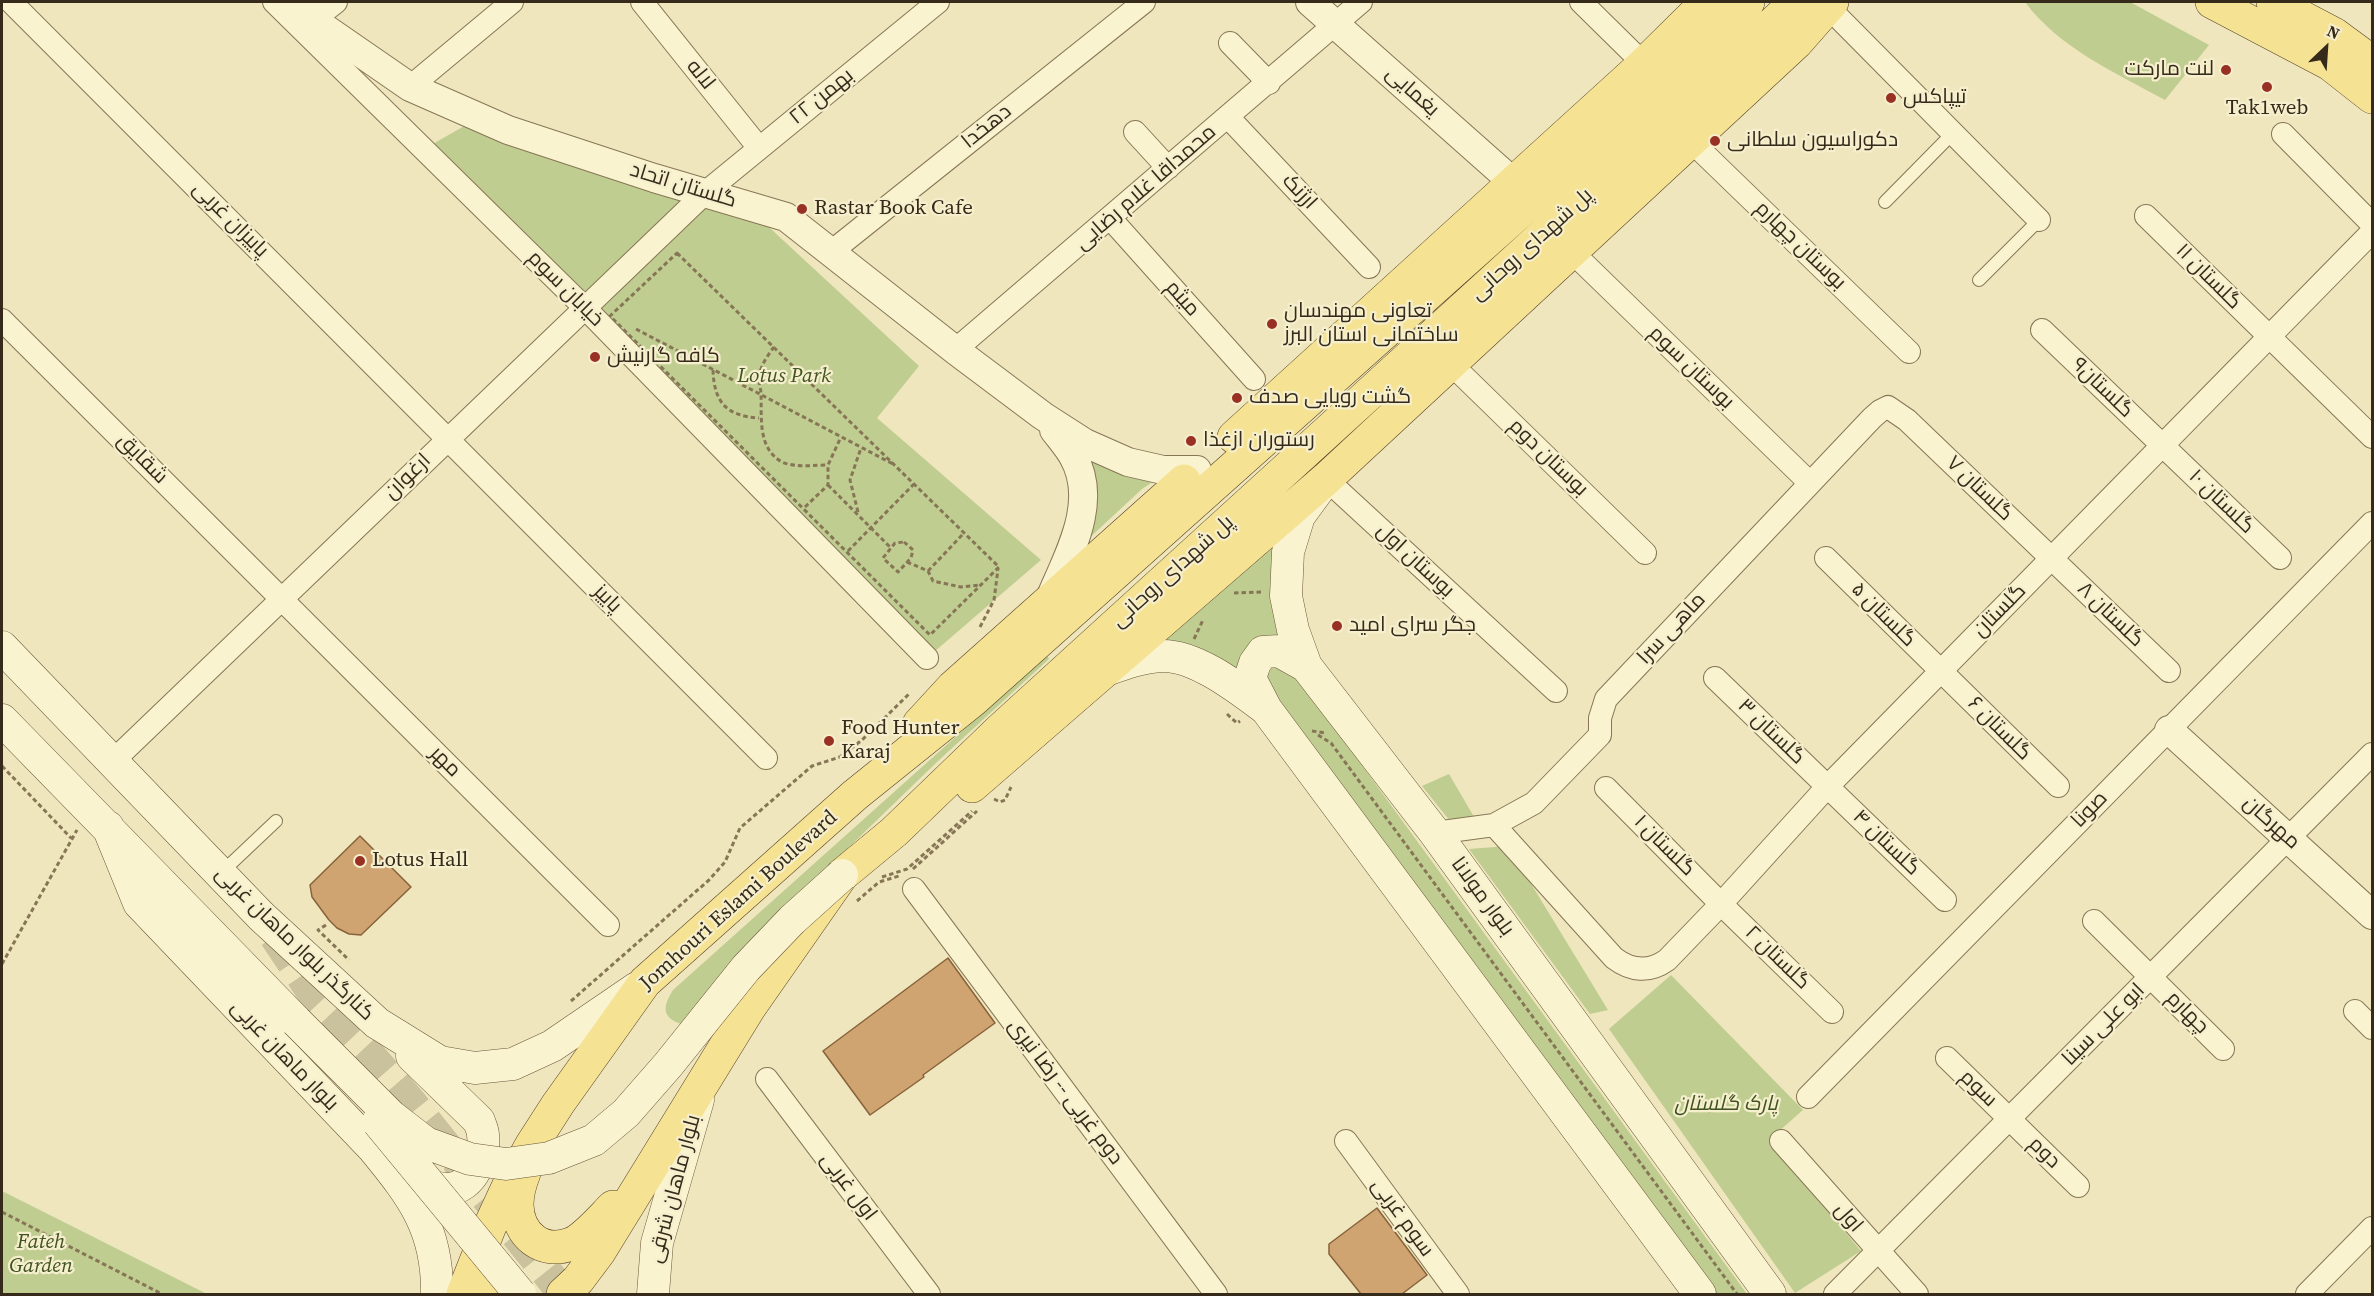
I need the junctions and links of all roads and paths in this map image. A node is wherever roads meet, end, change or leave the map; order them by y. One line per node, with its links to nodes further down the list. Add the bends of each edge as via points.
1 (11, 2): 63 (street, پاییزان غربی)
2 (274, 2): 44 (street, خیابان سوم)
3 (336, 2): 17 (street)
4 (513, 2): 23 (street)
5 (642, 2): 30 (street, لاله)
6 (938, 2): 30 (street, ۲۲ بهمن)
7 (1144, 2): 40 (street, دهخدا)
8 (1310, 2): 18 (street, یغمایی)
9 (1361, 2): 18 (street, محمداقا غلام رضایی)
10 (1581, 2): 21 (street)
11 (1707, 2): 21 (main road)
12 (1748, 2): 105 (main road, پل شهدای روحانی, via 1618,124)
13 (1796, 2): 122 (main road, پل شهدای روحانی, via 1001,729)
14 (2212, 2): 24 (main road, via 2331,64)
15 (2273, 2): 20 (main road, via 2334,34)
16 (1830, 4): 27 (street); 29 (main road, via 1796,43)
17 (306, 11): 23 (street, گلستان اتحاد)
18 (1335, 23): 22 (street, محمداقا غلام رضایی); 32 (street, یغمایی)
19 (1230, 44): 22 (street)
20 (2373, 62)
21 (1644, 64): 32 (main road)
22 (1269, 83): 25 (street, محمداقا غلام رضایی)
23 (410, 87): 33 (street, گلستان اتحاد, via 508,130)
24 (2373, 97)
25 (1228, 117): 31 (street, محمداقا غلام رضایی); 42 (street, ارژنک)
26 (1134, 132): 31 (street)
27 (1953, 133): 34 (lane); 37 (street)
28 (2283, 134): 38 (street)
29 (1691, 141): 41 (main road); 53 (street, بوستان چهارم)
30 (759, 148): 33 (street, ۲۲ بهمن)
31 (1168, 168): 36 (street, محمداقا غلام رضایی)
32 (1514, 183): 68 (main road)
33 (706, 192): 40 (street, گلستان اتحاد, via 786,217); 44 (street, ارغوان)
34 (1885, 202)
35 (2146, 216): 50 (street, گلستان ۱۱)
36 (1110, 218): 52 (street, محمداقا غلام رضایی); 56 (street, میثم)
37 (2039, 220): 43 (lane)
38 (2373, 224)
39 (2373, 232): 50 (street, گلستان)
40 (831, 252): 52 (street, گلستان اتحاد)
41 (1572, 252): 54 (main road); 70 (street, بوستان سوم)
42 (1369, 267)
43 (1979, 280)
44 (585, 308): 63 (street, ارغوان); 96 (street, خیابان سوم)
45 (610, 316): 47 (path); 51 (path, via 677,253); 73 (path)
46 (2, 320): 90 (street, شقایق)
47 (621, 321)
48 (631, 326): 55 (path)
49 (2042, 330): 64 (street, گلستان۹)
50 (2269, 337): 62 (street, گلستان ۱۱); 64 (street, گلستان)
51 (774, 347): 57 (path, via 759,378); 67 (path)
52 (955, 350): 58 (street, گلستان اتحاد)
53 (1909, 352)
54 (1451, 364): 69 (main road); 80 (street, بوستان دوم)
55 (713, 370): 57 (path); 59 (path, via 719,400 730,411)
56 (1254, 379)
57 (761, 395): 59 (path); 61 (path)
58 (1043, 416): 68 (street, via 1085,443 1128,462 1163,470); 91 (street, via 1074,457 1085,494 1079,528)
59 (759, 418): 66 (path, via 762,435 782,462)
60 (1907, 420): 70 (street, ماهی سرا, via 1888,407 1880,411); 82 (street, گلستان ۷)
61 (841, 437): 65 (path); 66 (path)
62 (2373, 437)
63 (448, 439): 90 (street, ارغوان); 112 (street, پاییز)
64 (2162, 446): 82 (street, گلستان); 83 (street, گلستان ۱۰)
65 (861, 448): 67 (path); 74 (path, via 850,480)
66 (828, 465): 72 (path)
67 (897, 467): 71 (path)
68 (1197, 470): 91 (main road)
69 (1326, 479): 97 (main road, بلوار مولانا, via 1299,516 1288,552 1286,596); 99 (main road); 103 (street, بوستان اول)
70 (1810, 483): 121 (street, ماهی سرا, via 1606,699 1600,735 1595,742 1534,803)
71 (914, 484): 76 (path); 77 (path)
72 (828, 485): 73 (path); 74 (path)
73 (804, 509): 79 (path)
74 (858, 515): 76 (path)
75 (2373, 523): 109 (street, صونا)
76 (872, 527): 78 (path); 79 (path)
77 (964, 533): 85 (path); 86 (path)
78 (891, 548): 84 (path, via 904,542 913,550); 84 (path, via 883,558 898,572)
79 (847, 552): 87 (path, via 930,635)
80 (1645, 553)
81 (1826, 558): 100 (street, گلستان ۵)
82 (2052, 558): 100 (street, گلستان); 101 (street, گلستان ۸)
83 (2280, 558)
84 (907, 562): 86 (path)
85 (999, 567): 87 (path); 93 (path, via 994,600)
86 (928, 571): 87 (path, via 933,581 946,585)
87 (980, 585)
88 (1261, 592): 89 (path)
89 (1226, 593)
90 (282, 598): 113 (street, ارغوان); 134 (street, مهر)
91 (1049, 601): 118 (main road, via 953,687)
92 (1206, 612): 95 (path)
93 (979, 628)
94 (2, 647): 107 (main road, کنارگذر بلوار ماهان غربی)
95 (1190, 649)
96 (927, 658)
97 (1306, 666): 106 (main road, via 1279,651 1263,652 1250,678); 123 (main road, بلوار مولانا)
98 (2, 667): 107 (main road)
99 (1103, 671): 106 (main road, via 1137,659 1182,659 1224,678); 122 (main road, via 950,806)
100 (1941, 671): 115 (street, گلستان); 116 (street, گلستان ۶)
101 (2169, 671)
102 (1715, 678): 115 (street, گلستان ۳)
103 (1556, 691)
104 (912, 692): 139 (path, via 862,740 840,757 812,765 740,828 725,862 710,880)
105 (972, 701): 118 (main road, Jomhouri Eslami Boulevard)
106 (1266, 709): 171 (main road)
107 (66, 712): 113 (main road, کنارگذر بلوار ماهان غربی)
108 (2, 720): 119 (main road, بلوار ماهان غربی)
109 (2169, 730): 125 (street, مهرگان); 149 (street, صونا)
110 (1309, 734): 172 (path, via 1331,743)
111 (2373, 754): 125 (street, ابو علی سینا)
112 (766, 758)
113 (112, 762): 126 (main road, کنارگذر بلوار ماهان غربی)
114 (2, 766): 124 (path)
115 (1827, 786): 129 (street, گلستان ۴); 130 (street, گلستان)
116 (2058, 786)
117 (1606, 788): 130 (street, گلستان ۱)
118 (855, 795): 138 (main road, Jomhouri Eslami Boulevard)
119 (100, 819): 124 (path); 142 (main road, بلوار ماهان غربی); 154 (main road, بلوار ماهان غربی, via 139,903)
120 (276, 820): 126 (lane)
121 (1494, 825): 123 (street, ماهی سرا); 130 (street, گلستان, via 1621,963 1646,970 1657,967)
122 (894, 832): 127 (main road)
123 (1435, 833): 173 (main road, بلوار مولانا)
124 (71, 838): 136 (path)
125 (2289, 839): 131 (street, مهرگان); 137 (street, ابو علی سینا)
126 (220, 874): 143 (main road, کنارگذر بلوار ماهان غربی)
127 (842, 875): 142 (main road, bridge, via 747,968 626,1113 594,1140 549,1158 506,1164 470,1159 426,1143 391,1116); 148 (main road, via 749,1008)
128 (914, 889): 169 (street, دوم غربی -- رضا نیری)
129 (1945, 900)
130 (1721, 904): 140 (street, گلستان ۲)
131 (2373, 915)
132 (2094, 921): 137 (street, چهارم)
133 (326, 925): 135 (path, via 318,930)
134 (608, 925)
135 (350, 962)
136 (2, 964)
137 (2151, 978): 145 (street, چهارم); 151 (street, ابو علی سینا)
138 (645, 982): 143 (main road, کنارگذر بلوار ماهان غربی, via 552,1046 513,1064 475,1068 440,1062); 150 (main road, Jomhouri Eslami Boulevard)
139 (569, 1002)
140 (1832, 1011)
141 (2355, 1011): 144 (street)
142 (296, 1021): 165 (main road, bridge)
143 (376, 1023): 154 (main road, via 479,1121 483,1150 474,1174 451,1190 437,1189 412,1176)
144 (2373, 1028)
145 (2223, 1049)
146 (1947, 1058): 151 (street, سوم)
147 (767, 1079): 168 (street, اول غربی)
148 (702, 1085): 155 (main road); 167 (main road, بلوار ماهان شرقی, via 657,1243)
149 (1808, 1097)
150 (558, 1104): 155 (main road, via 518,1190 522,1226 536,1243 554,1249 574,1243); 162 (main road, Jomhouri Eslami Boulevard, via 509,1185)
151 (2009, 1119): 156 (street, دوم); 159 (street, ابو علی سینا)
152 (1346, 1141): 170 (street, سوم غربی)
153 (1780, 1141): 159 (street, اول)
154 (373, 1148): 161 (main road, بلوار ماهان غربی, via 424,1219 437,1276)
155 (643, 1179): 166 (main road, via 599,1252)
156 (2078, 1186)
157 (2, 1212): 160 (path)
158 (2373, 1228): 176 (street)
159 (1878, 1252): 174 (street, ابو علی سینا); 175 (street, اول)
160 (162, 1294)
161 (437, 1294)
162 (463, 1294)
163 (481, 1294): 164 (main road, via 495,1290)
164 (510, 1294)
165 (520, 1294)
166 (563, 1294)
167 (653, 1294)
168 (929, 1294)
169 (1216, 1294)
170 (1458, 1294)
171 (1700, 1294)
172 (1737, 1294)
173 (1770, 1294)
174 (1835, 1294)
175 (1917, 1294)
176 (2307, 1294)

